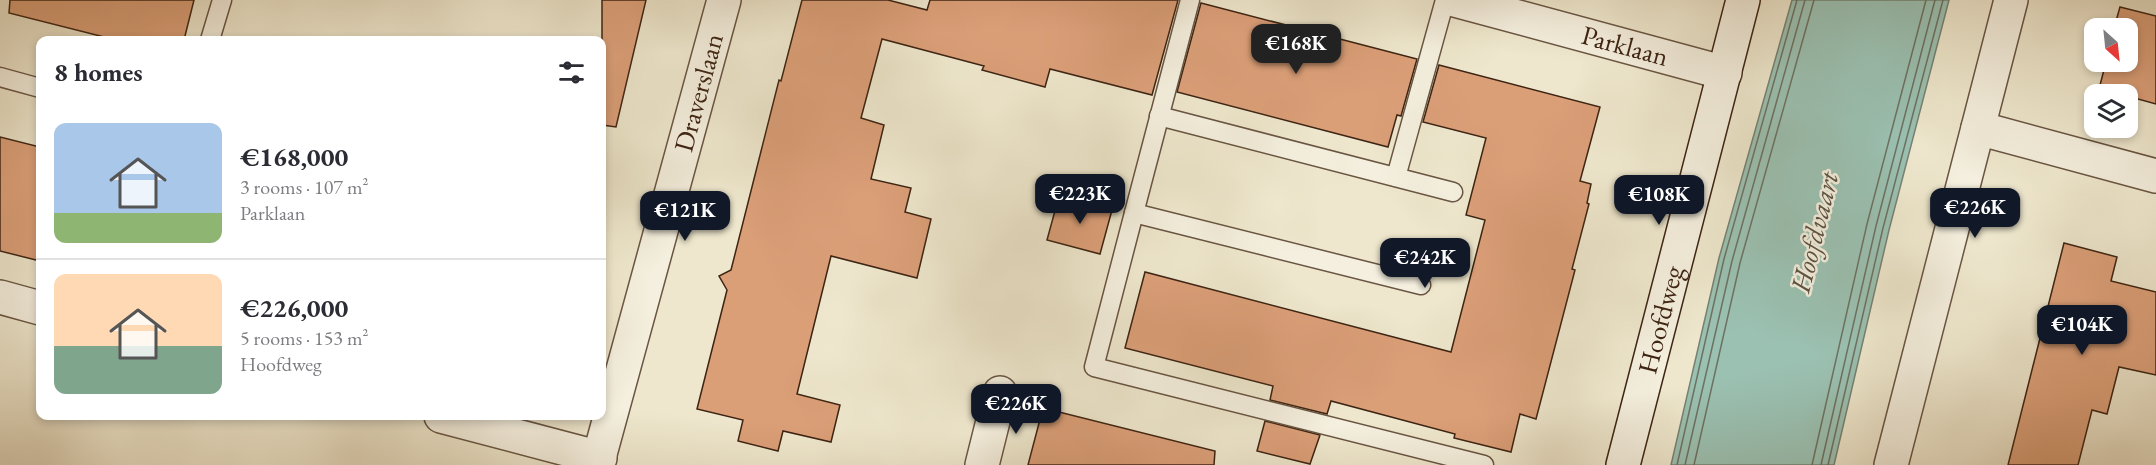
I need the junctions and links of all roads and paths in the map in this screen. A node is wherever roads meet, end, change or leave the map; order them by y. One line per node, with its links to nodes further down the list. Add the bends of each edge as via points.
1 (222, 0): 8 (lane)
2 (724, 0): 23 (street, Draverslaan)
3 (1190, 0): 12 (lane)
4 (1445, 0): 15 (lane)
5 (1455, 0): 9 (street, Parklaan)
6 (1743, 0): 9 (street, Hoofdweg)
7 (2011, 0): 13 (street)
8 (211, 36)
9 (1725, 73): 26 (street, Hoofdweg)
10 (0, 77): 11 (lane)
11 (36, 87)
12 (1160, 116): 15 (lane); 17 (lane)
13 (1978, 128): 14 (street); 27 (street)
14 (2156, 176)
15 (1395, 177): 16 (lane)
16 (1453, 192)
17 (1134, 213): 18 (lane); 25 (lane, via 1094,367)
18 (1421, 285)
19 (0, 297): 20 (street)
20 (36, 307)
21 (1000, 393): 24 (street)
22 (455, 420): 23 (street)
23 (599, 461)
24 (982, 465)
25 (1484, 465)
26 (1623, 465)
27 (1891, 465)

